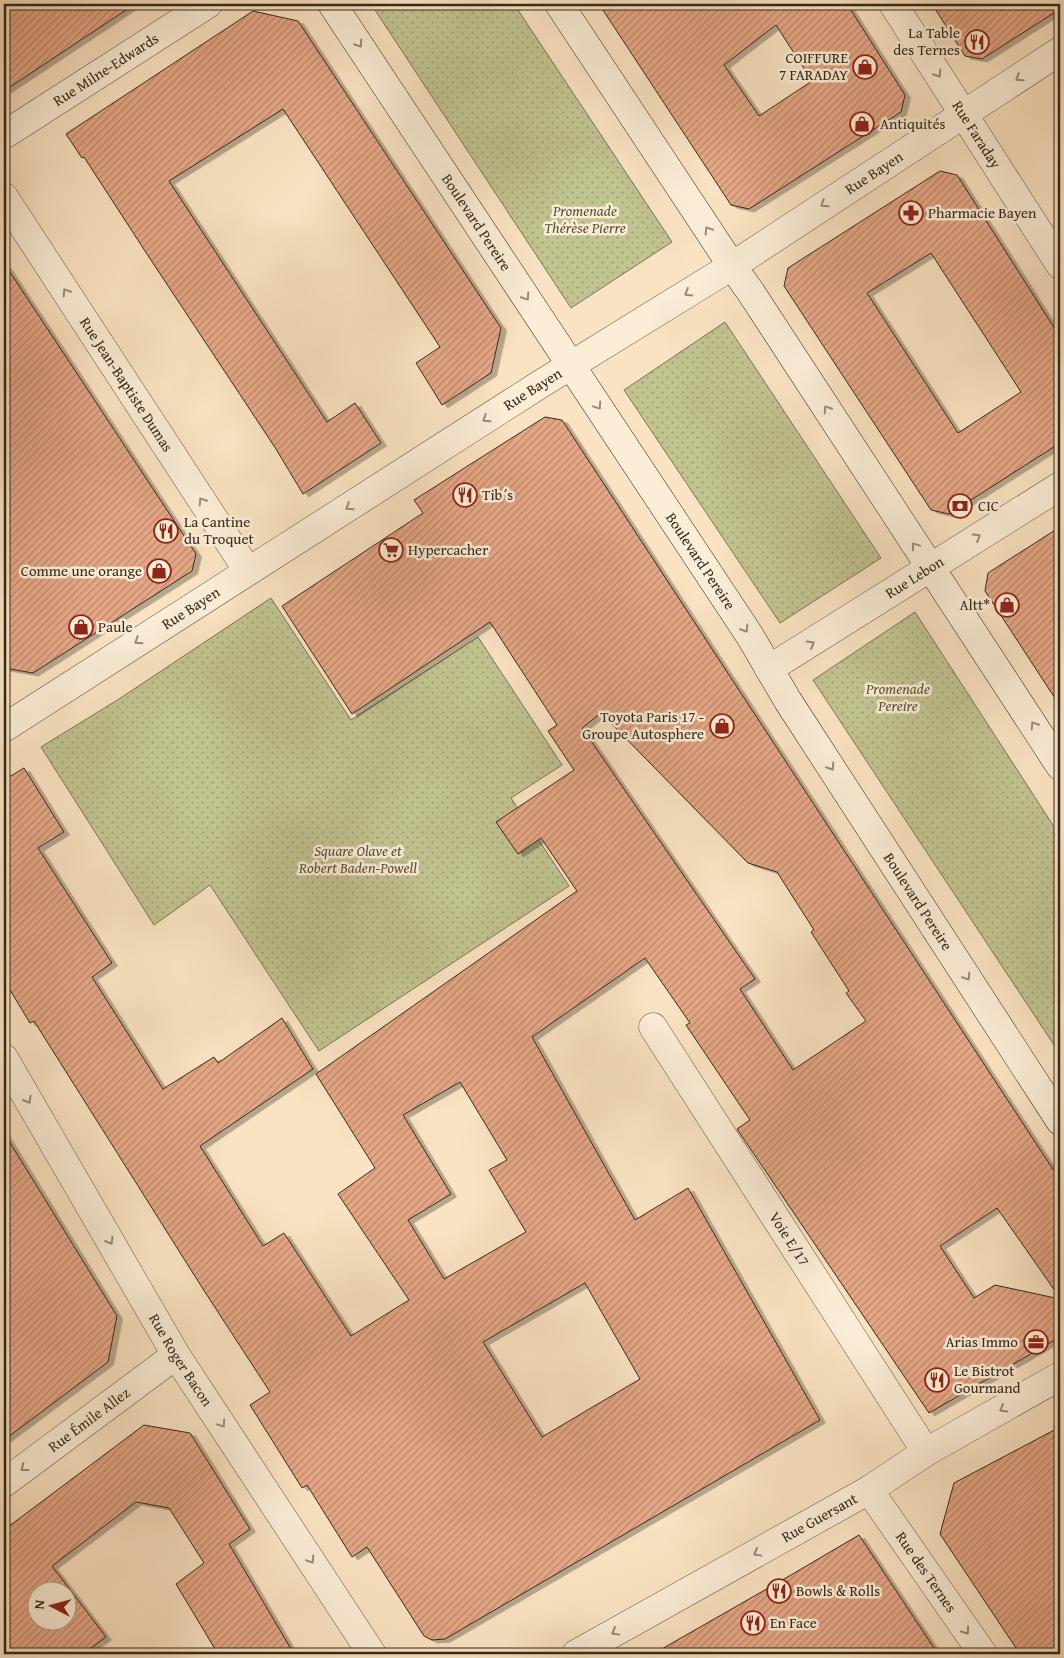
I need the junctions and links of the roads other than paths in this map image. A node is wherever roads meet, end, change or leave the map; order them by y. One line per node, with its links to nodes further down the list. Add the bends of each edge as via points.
1 (208, 4): 7 (street, Rue Milne-Edwards)
2 (332, 4): 11 (street, Boulevard Pereire, one-way to 11)
3 (559, 4): 10 (street, one-way to 3)
4 (893, 4): 6 (street, Rue Faraday, one-way to 6)
5 (1060, 52): 6 (street, Rue Bayen, one-way to 6)
6 (963, 114): 9 (street, Rue Faraday); 10 (street, Rue Bayen, one-way to 10)
7 (4, 135)
8 (4, 196): 14 (street, Rue Jean-Baptiste Dumas, one-way to 8)
9 (1060, 265)
10 (732, 266): 11 (street, Rue Bayen, one-way to 11); 13 (street, one-way to 10)
11 (571, 365): 14 (street, Rue Bayen, one-way to 14); 15 (street, Boulevard Pereire, one-way to 15)
12 (1060, 486): 13 (street, Rue Lebon, one-way to 12)
13 (930, 567): 15 (street, Rue Lebon, one-way to 13); 19 (street, one-way to 13)
14 (248, 572): 17 (street, Rue Bayen, one-way to 17)
15 (769, 669): 22 (street, Boulevard Pereire, one-way to 22)
16 (4, 706): 17 (street)
17 (31, 710): 18 (street, Rue Bayen)
18 (4, 728)
19 (1060, 766)
20 (654, 1028): 25 (street, Voie E/17)
21 (7, 1071): 23 (street, Rue Roger Bacon, one-way to 23)
22 (1060, 1122)
23 (176, 1355): 26 (street, Rue Émile Allez, one-way to 26); 28 (street, Rue Roger Bacon, one-way to 28)
24 (1060, 1376): 25 (street, Rue Guersant, one-way to 25)
25 (926, 1452): 27 (street, Rue Guersant)
26 (4, 1483)
27 (869, 1490): 29 (street, Rue Guersant, one-way to 29); 30 (street, Rue des Ternes, one-way to 30)
28 (372, 1654)
29 (576, 1654)
30 (983, 1654)

